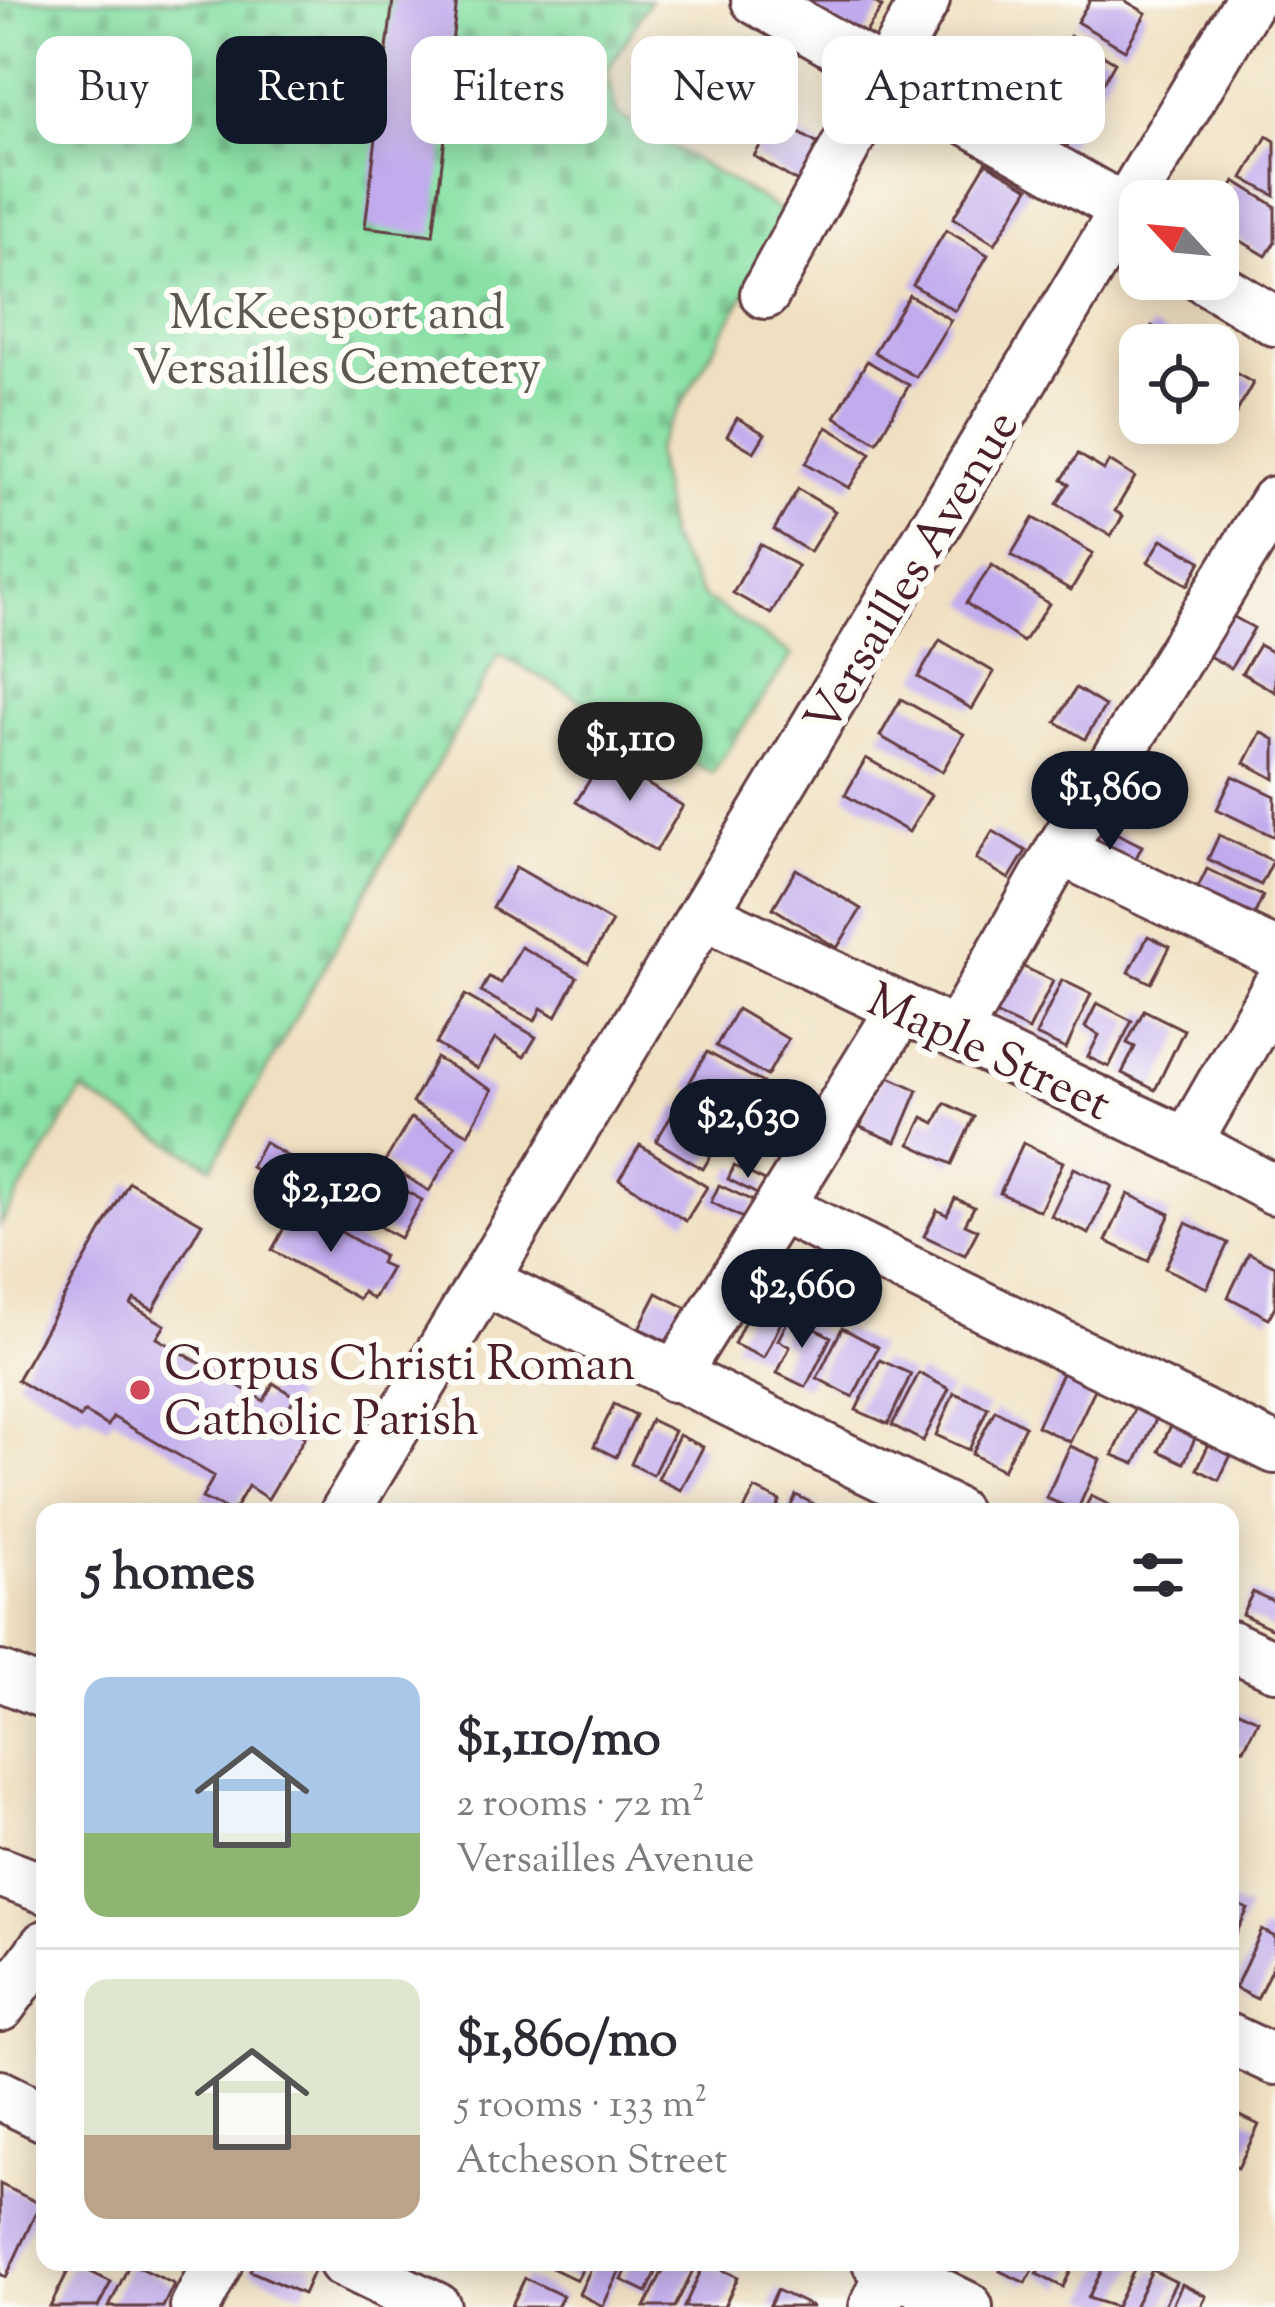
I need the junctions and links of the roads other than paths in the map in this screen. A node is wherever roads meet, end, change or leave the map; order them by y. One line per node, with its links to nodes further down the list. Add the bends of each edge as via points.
1 (756, 0): 5 (street)
2 (925, 0): 4 (street)
3 (1250, 0): 8 (street, Versailles Avenue)
4 (904, 36)
5 (822, 37)
6 (845, 144): 11 (street)
7 (998, 144): 9 (street)
8 (1153, 180)
9 (1119, 220)
10 (1119, 241): 16 (street, Versailles Avenue)
11 (765, 294)
12 (1239, 299): 13 (street)
13 (1275, 321)
14 (1275, 501): 15 (street)
15 (1060, 850): 17 (street); 20 (street)
16 (703, 914): 19 (street, Maple Street); 24 (street, Versailles Avenue)
17 (1275, 953)
18 (1275, 990): 21 (street)
19 (902, 1008): 20 (street, Maple Street); 23 (street)
20 (956, 1033): 21 (street, Maple Street)
21 (1187, 1143): 22 (street, Maple Street)
22 (1275, 1190)
23 (781, 1208): 25 (street); 26 (street)
24 (484, 1281): 25 (street); 27 (street, Versailles Avenue)
25 (674, 1377): 28 (street)
26 (1275, 1449)
27 (350, 1503)
28 (936, 1503)
29 (1239, 1649): 30 (street)
30 (1275, 1666)
31 (0, 1676): 32 (street)
32 (36, 1690)
33 (0, 1872): 34 (street)
34 (36, 1886)
35 (36, 1957): 36 (street)
36 (0, 2007)
37 (1239, 2043): 38 (street)
38 (1275, 2060)
39 (0, 2095): 40 (street)
40 (36, 2113)
41 (213, 2271): 44 (street)
42 (362, 2271): 45 (street)
43 (884, 2275): 46 (street)
44 (195, 2307)
45 (436, 2307)
46 (968, 2307)

